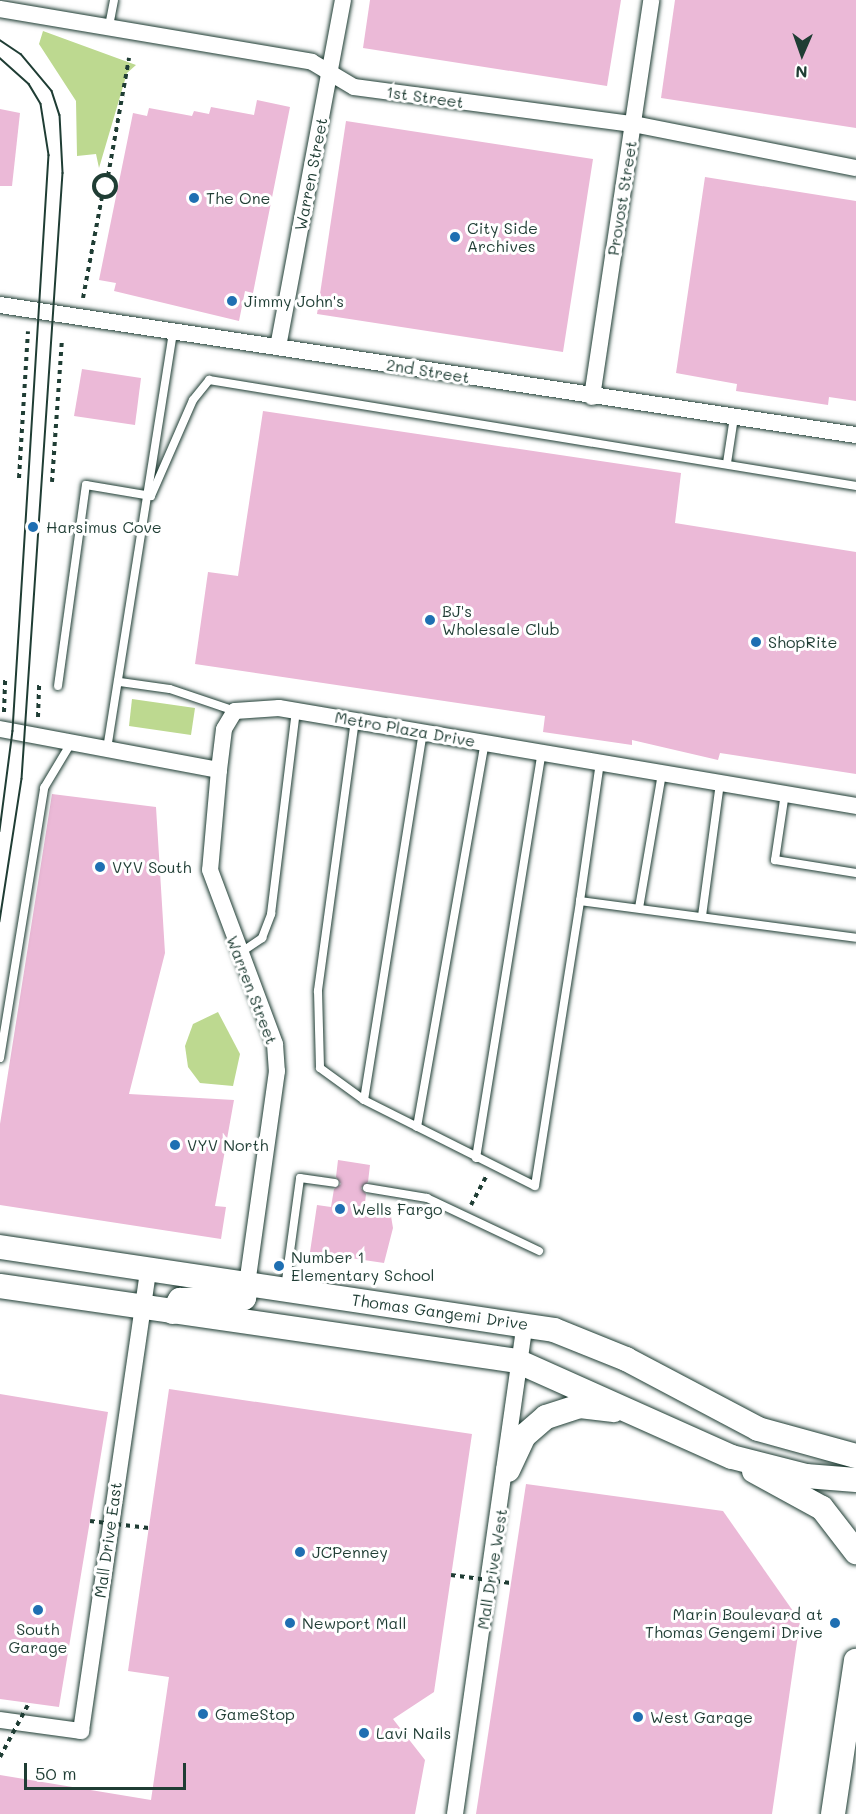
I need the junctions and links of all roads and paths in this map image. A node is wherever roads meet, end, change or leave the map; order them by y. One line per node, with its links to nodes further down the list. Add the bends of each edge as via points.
1 (114, 0): 5 (lane)
2 (343, 0): 7 (street, Warren Street)
3 (651, 0): 8 (street, Provost Street)
4 (0, 9): 5 (street, 1st Street)
5 (109, 26): 7 (street, 1st Street, via 312,62)
6 (129, 58): 10 (path)
7 (330, 74): 8 (street, 1st Street, via 354,87); 17 (street, Warren Street)
8 (633, 124): 9 (street, 1st Street); 18 (street, Provost Street)
9 (856, 168)
10 (108, 176): 11 (path, via 95,183); 11 (path, via 115,191)
11 (102, 196): 12 (path)
12 (84, 298)
13 (0, 305): 15 (street, 2nd Street)
14 (28, 331): 22 (path)
15 (172, 331): 17 (street, 2nd Street); 25 (lane)
16 (62, 338): 23 (path)
17 (278, 347): 18 (street, 2nd Street)
18 (592, 397): 19 (street, 2nd Street)
19 (735, 417): 20 (street, 2nd Street); 21 (lane)
20 (856, 435)
21 (727, 463): 24 (lane); 25 (lane, via 209,380 193,400)
22 (19, 478)
23 (52, 482)
24 (856, 486)
25 (151, 496): 27 (lane); 29 (lane, via 86,485)
26 (5, 680): 34 (path)
27 (120, 682): 30 (lane, via 170,689); 38 (lane)
28 (39, 684): 32 (path)
29 (58, 686)
30 (235, 711): 31 (street, Metro Plaza Drive); 41 (street, via 224,729)
31 (296, 711): 33 (street, Metro Plaza Drive); 51 (lane, via 271,914 262,938)
32 (38, 717)
33 (355, 720): 35 (street, Metro Plaza Drive); 53 (lane, via 318,1002 320,1068)
34 (2, 721): 37 (street)
35 (423, 732): 36 (street, Metro Plaza Drive); 53 (lane)
36 (485, 742): 39 (street, Metro Plaza Drive); 54 (lane)
37 (71, 743): 38 (street); 52 (lane, via 44,788)
38 (107, 749): 41 (street)
39 (542, 752): 40 (street, Metro Plaza Drive); 55 (lane)
40 (600, 762): 42 (street, Metro Plaza Drive); 47 (lane)
41 (219, 770): 51 (street, Warren Street, via 210,870)
42 (662, 772): 43 (street, Metro Plaza Drive); 48 (lane)
43 (720, 783): 44 (street, Metro Plaza Drive); 49 (lane)
44 (784, 793): 45 (street, Metro Plaza Drive); 46 (lane, via 775,860)
45 (856, 806)
46 (856, 873)
47 (580, 901): 48 (lane); 56 (lane, via 535,1186)
48 (639, 908): 49 (lane)
49 (702, 916): 50 (lane)
50 (856, 938)
51 (238, 954): 63 (street, Warren Street, via 275,1044 278,1071)
52 (0, 1058)
53 (364, 1100): 54 (lane)
54 (417, 1127): 55 (lane)
55 (476, 1158): 56 (lane)
56 (493, 1166): 59 (path)
57 (335, 1183): 65 (lane, via 300,1178)
58 (367, 1188): 59 (lane, via 427,1198)
59 (466, 1216): 61 (lane)
60 (0, 1247): 62 (street, Thomas Gangemi Drive)
61 (539, 1251)
62 (148, 1269): 63 (street, Thomas Gangemi Drive); 66 (street, Mall Drive East)
63 (247, 1284): 65 (street, Thomas Gangemi Drive); 67 (street, via 244,1298 180,1300)
64 (0, 1286): 66 (street)
65 (285, 1289): 68 (street, Thomas Gangemi Drive)
66 (142, 1307): 67 (street); 82 (street, Mall Drive East, via 81,1731)
67 (173, 1312): 69 (street)
68 (525, 1323): 69 (street, Mall Drive West); 71 (street, Thomas Gangemi Drive, via 608,1351 758,1429)
69 (517, 1361): 70 (street, via 574,1382); 73 (street, Mall Drive West)
70 (637, 1416): 72 (street); 73 (street, via 580,1406 558,1411 529,1429)
71 (856, 1456)
72 (732, 1457): 74 (street, via 806,1476); 77 (street, via 822,1508)
73 (508, 1470): 85 (street, Mall Drive West)
74 (856, 1480)
75 (90, 1521): 76 (path, bridge)
76 (149, 1528)
77 (856, 1552)
78 (451, 1575): 79 (path, bridge)
79 (510, 1583)
80 (856, 1661): 83 (street)
81 (29, 1703): 84 (path, bridge)
82 (0, 1720)
83 (851, 1729): 86 (street)
84 (0, 1757)
85 (455, 1814)
86 (832, 1814)

